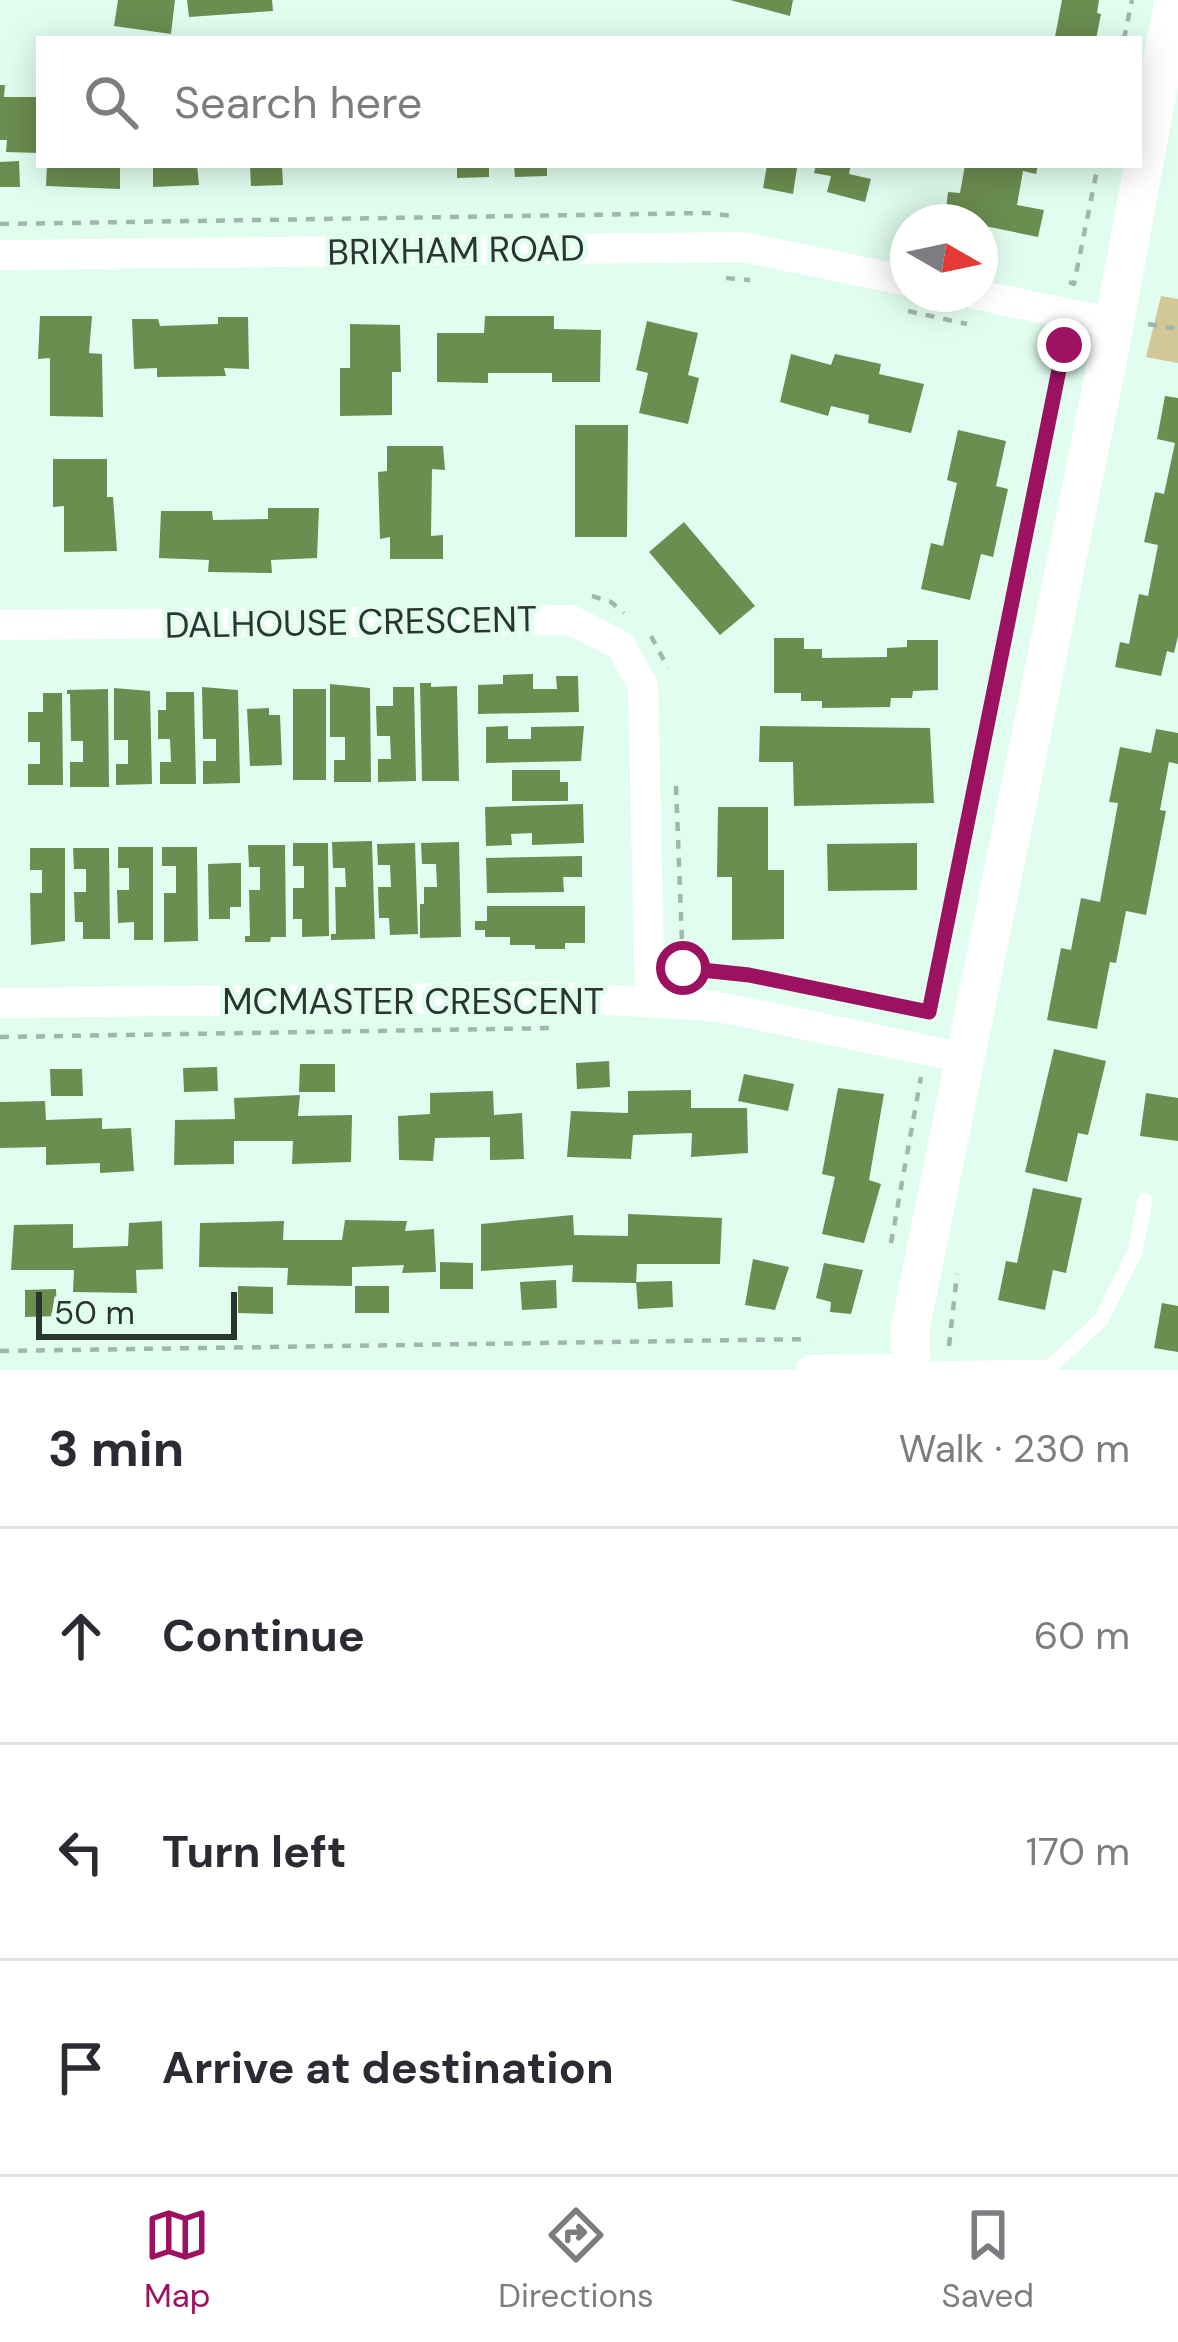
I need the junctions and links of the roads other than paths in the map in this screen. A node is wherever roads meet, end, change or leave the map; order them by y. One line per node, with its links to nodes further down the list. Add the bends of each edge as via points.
1 (1174, 0): 5 (street)
2 (0, 255): 3 (street, BRIXHAM ROAD, via 743,247)
3 (890, 290)
4 (998, 311): 5 (street)
5 (1114, 322): 9 (street)
6 (0, 625): 8 (street, DALHOUSE CRESCENT, via 571,620 620,645 643,685)
7 (0, 1003): 8 (street, MCMASTER CRESCENT, via 526,997)
8 (650, 1003): 9 (street, MCMASTER CRESCENT, via 714,1006)
9 (965, 1058): 11 (street, via 910,1329)
10 (1145, 1200): 11 (lane, via 1135,1252 1101,1320 1050,1367)
11 (911, 1369): 12 (street)
12 (811, 1370)

